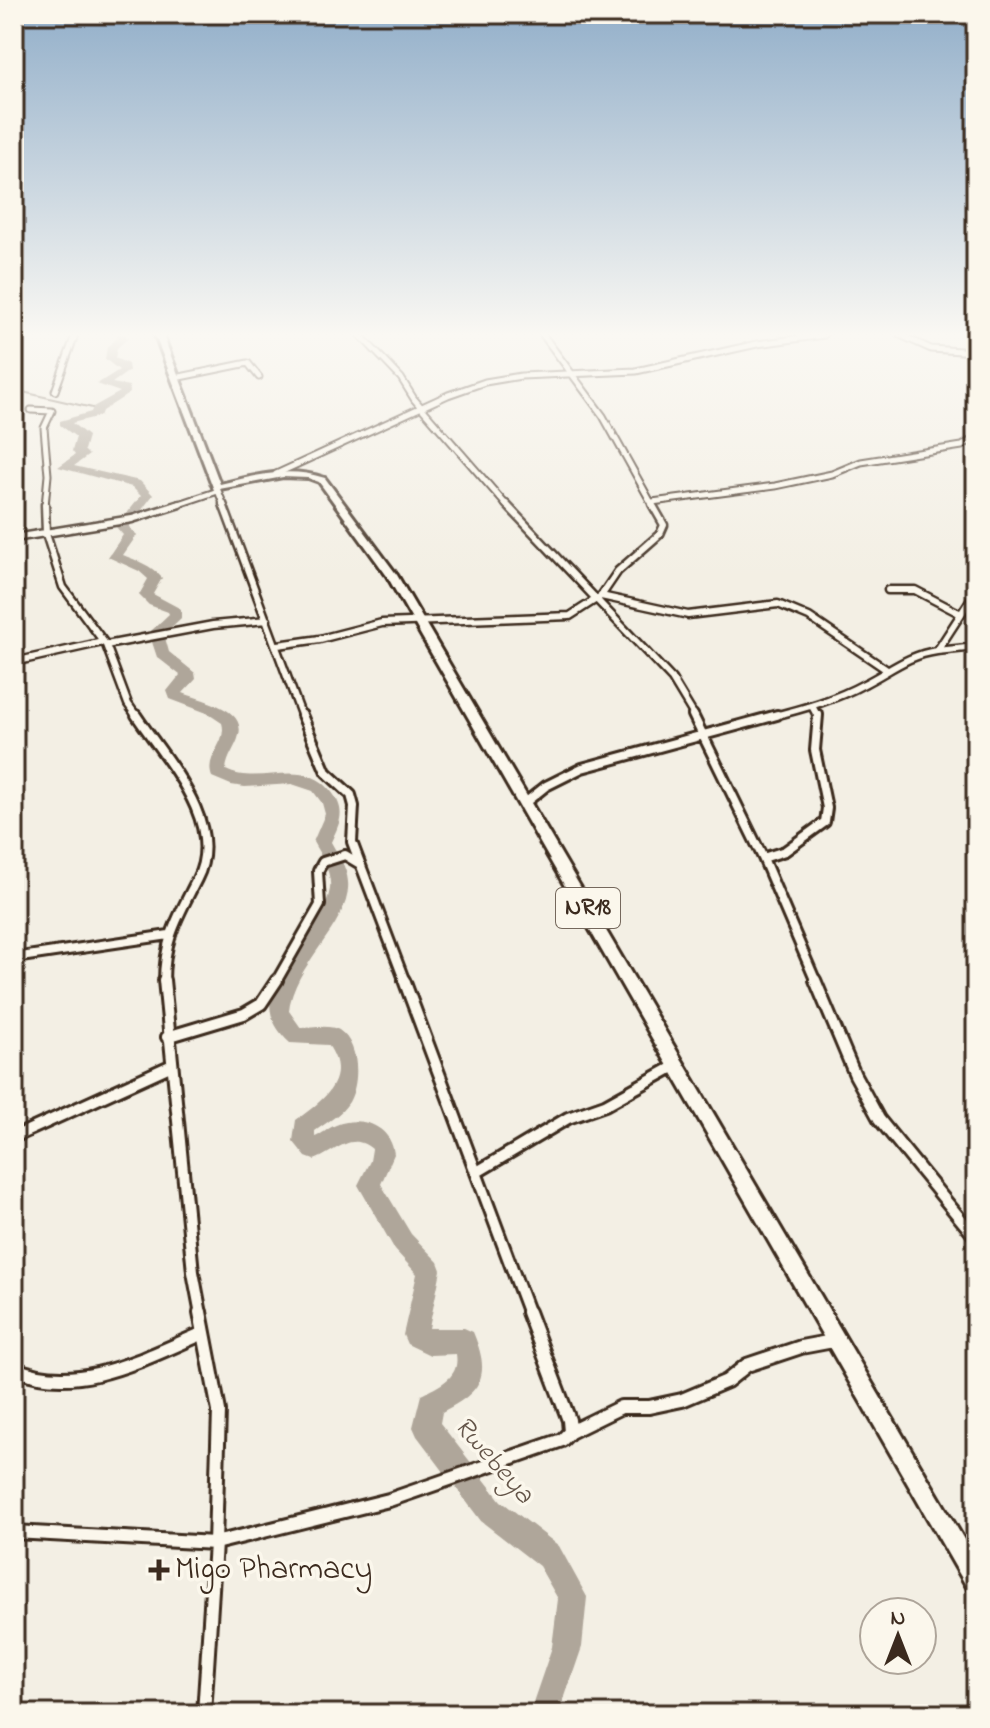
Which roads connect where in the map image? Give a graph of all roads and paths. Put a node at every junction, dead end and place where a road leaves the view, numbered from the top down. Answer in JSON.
{"nodes":[{"id":1,"x":50,"y":416,"type":"edge"},
{"id":2,"x":189,"y":416,"type":"edge"},
{"id":3,"x":406,"y":416,"type":"edge"},
{"id":4,"x":430,"y":416,"type":"edge"},
{"id":5,"x":603,"y":416,"type":"edge"},
{"id":6,"x":976,"y":437,"type":"edge"},
{"id":7,"x":276,"y":474,"type":"junction"},
{"id":8,"x":217,"y":489,"type":"junction"},
{"id":9,"x":652,"y":502,"type":"junction"},
{"id":10,"x":46,"y":534,"type":"junction"},
{"id":11,"x":14,"y":538,"type":"edge"},
{"id":12,"x":888,"y":590,"type":"dead end"},
{"id":13,"x":976,"y":591,"type":"edge"},
{"id":14,"x":599,"y":598,"type":"junction"},
{"id":15,"x":959,"y":613,"type":"junction"},
{"id":16,"x":267,"y":620,"type":"junction"},
{"id":17,"x":423,"y":622,"type":"junction"},
{"id":18,"x":104,"y":643,"type":"junction"},
{"id":19,"x":278,"y":645,"type":"junction"},
{"id":20,"x":976,"y":647,"type":"edge"},
{"id":21,"x":937,"y":651,"type":"junction"},
{"id":22,"x":14,"y":662,"type":"edge"},
{"id":23,"x":887,"y":670,"type":"junction"},
{"id":24,"x":812,"y":706,"type":"junction"},
{"id":25,"x":705,"y":735,"type":"junction"},
{"id":26,"x":526,"y":802,"type":"junction"},
{"id":27,"x":763,"y":858,"type":"junction"},
{"id":28,"x":360,"y":865,"type":"junction"},
{"id":29,"x":169,"y":935,"type":"junction"},
{"id":30,"x":14,"y":958,"type":"edge"},
{"id":31,"x":167,"y":1037,"type":"junction"},
{"id":32,"x":678,"y":1065,"type":"junction"},
{"id":33,"x":170,"y":1066,"type":"junction"},
{"id":34,"x":14,"y":1137,"type":"edge"},
{"id":35,"x":477,"y":1172,"type":"junction"},
{"id":36,"x":976,"y":1238,"type":"edge"},
{"id":37,"x":14,"y":1292,"type":"edge"},
{"id":38,"x":204,"y":1333,"type":"junction"},
{"id":39,"x":837,"y":1340,"type":"junction"},
{"id":40,"x":570,"y":1432,"type":"junction"},
{"id":41,"x":14,"y":1532,"type":"edge"},
{"id":42,"x":215,"y":1543,"type":"junction"},
{"id":43,"x":976,"y":1581,"type":"edge"},
{"id":44,"x":204,"y":1714,"type":"edge"}],
"edges":[{"from":1,"to":10,"type":"street"},
{"from":2,"to":8,"type":"main road"},
{"from":3,"to":7,"type":"street"},
{"from":4,"to":14,"type":"street"},
{"from":5,"to":9,"type":"street"},
{"from":6,"to":9,"type":"street"},
{"from":7,"to":8,"type":"main road","number":"NR18"},
{"from":7,"to":17,"type":"main road","number":"NR18"},
{"from":8,"to":10,"type":"street"},
{"from":8,"to":16,"type":"street"},
{"from":9,"to":14,"type":"street"},
{"from":10,"to":11,"type":"street"},
{"from":10,"to":18,"type":"street"},
{"from":12,"to":15,"type":"street"},
{"from":13,"to":15,"type":"street"},
{"from":14,"to":17,"type":"street"},
{"from":14,"to":23,"type":"street"},
{"from":14,"to":25,"type":"street"},
{"from":15,"to":21,"type":"street"},
{"from":16,"to":18,"type":"street"},
{"from":16,"to":19,"type":"street"},
{"from":17,"to":19,"type":"street"},
{"from":17,"to":26,"type":"main road","number":"NR18"},
{"from":18,"to":22,"type":"street"},
{"from":18,"to":29,"type":"street"},
{"from":19,"to":28,"type":"street"},
{"from":20,"to":21,"type":"street"},
{"from":21,"to":23,"type":"street"},
{"from":23,"to":24,"type":"street"},
{"from":24,"to":25,"type":"street"},
{"from":24,"to":27,"type":"street"},
{"from":25,"to":26,"type":"street"},
{"from":25,"to":27,"type":"street"},
{"from":26,"to":32,"type":"main road","number":"NR18"},
{"from":27,"to":36,"type":"street"},
{"from":28,"to":31,"type":"street"},
{"from":28,"to":35,"type":"street"},
{"from":29,"to":30,"type":"street"},
{"from":29,"to":31,"type":"street"},
{"from":31,"to":33,"type":"street"},
{"from":32,"to":35,"type":"street"},
{"from":32,"to":39,"type":"main road","number":"NR18"},
{"from":33,"to":34,"type":"street"},
{"from":33,"to":38,"type":"street"},
{"from":35,"to":40,"type":"street"},
{"from":37,"to":38,"type":"street"},
{"from":38,"to":42,"type":"street"},
{"from":39,"to":40,"type":"street"},
{"from":39,"to":43,"type":"main road","number":"NR18"},
{"from":40,"to":42,"type":"street"},
{"from":41,"to":42,"type":"street"},
{"from":42,"to":44,"type":"street"}]}
